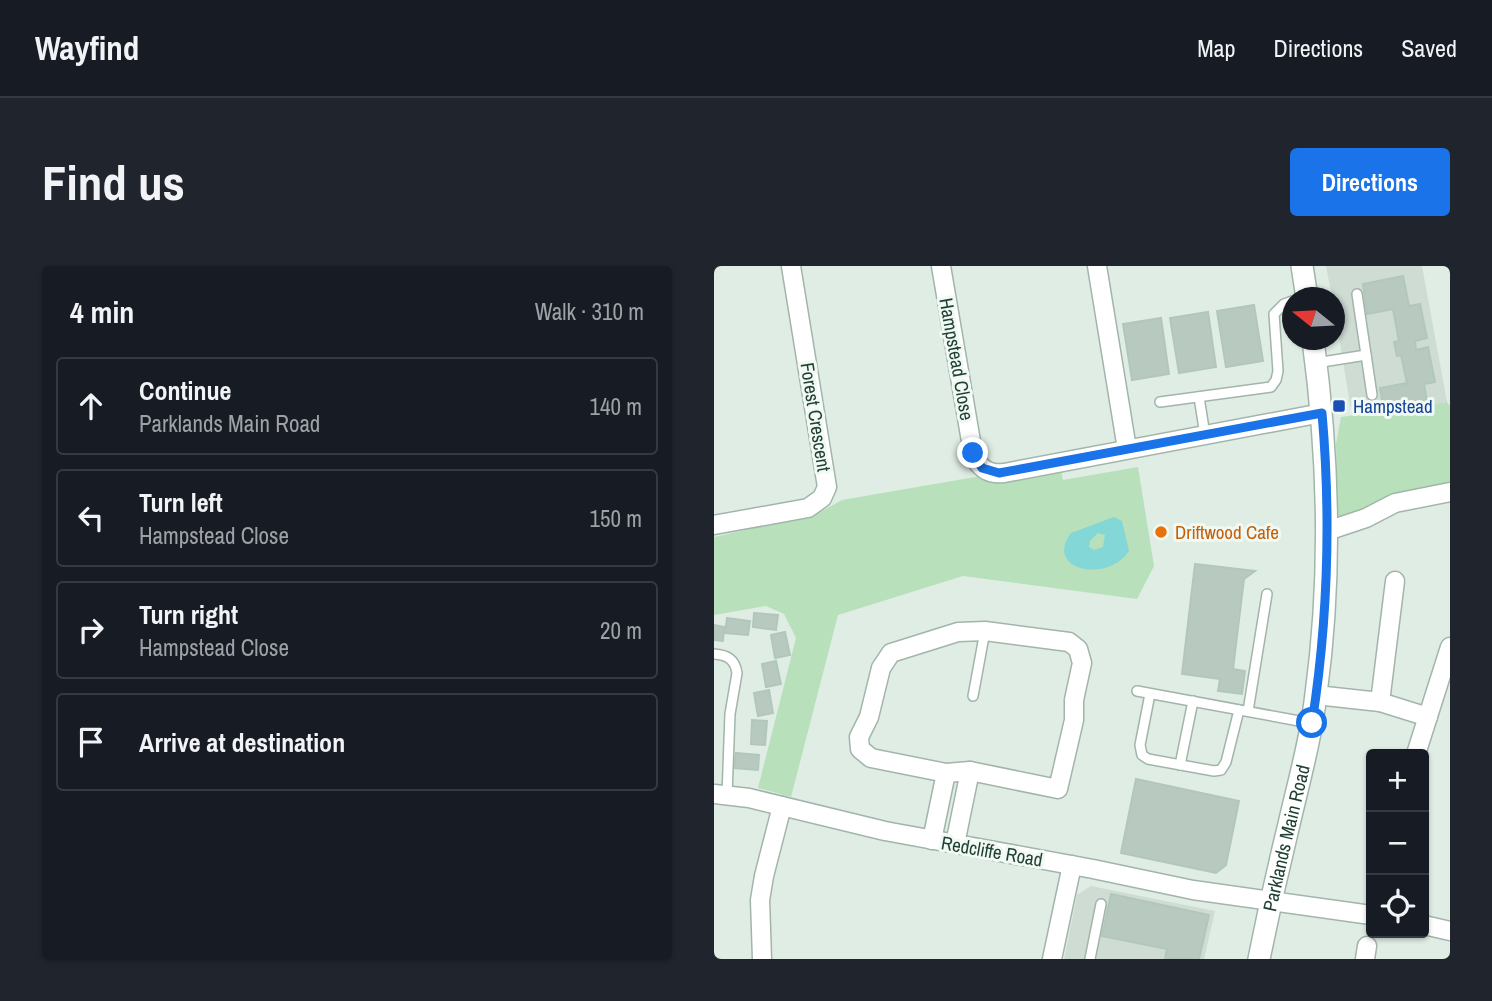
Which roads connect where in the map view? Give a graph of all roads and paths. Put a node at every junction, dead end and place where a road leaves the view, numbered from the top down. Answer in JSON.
{"nodes":[{"id":1,"x":791,"y":266,"type":"edge"},
{"id":2,"x":941,"y":266,"type":"edge"},
{"id":3,"x":1097,"y":266,"type":"edge"},
{"id":4,"x":1302,"y":266,"type":"edge"},
{"id":5,"x":1305,"y":287,"type":"edge"},
{"id":6,"x":1357,"y":293,"type":"dead end"},
{"id":7,"x":1282,"y":306,"type":"edge"},
{"id":8,"x":1314,"y":350,"type":"edge"},
{"id":9,"x":1366,"y":355,"type":"junction"},
{"id":10,"x":1316,"y":363,"type":"junction"},
{"id":11,"x":1372,"y":395,"type":"dead end"},
{"id":12,"x":1199,"y":397,"type":"junction"},
{"id":13,"x":1160,"y":402,"type":"dead end"},
{"id":14,"x":1322,"y":413,"type":"junction"},
{"id":15,"x":1205,"y":435,"type":"junction"},
{"id":16,"x":1127,"y":449,"type":"junction"},
{"id":17,"x":1450,"y":492,"type":"edge"},
{"id":18,"x":714,"y":525,"type":"edge"},
{"id":19,"x":1327,"y":531,"type":"junction"},
{"id":20,"x":1395,"y":580,"type":"dead end"},
{"id":21,"x":1267,"y":594,"type":"dead end"},
{"id":22,"x":985,"y":631,"type":"junction"},
{"id":23,"x":1450,"y":647,"type":"edge"},
{"id":24,"x":714,"y":654,"type":"edge"},
{"id":25,"x":1137,"y":691,"type":"dead end"},
{"id":26,"x":1150,"y":694,"type":"junction"},
{"id":27,"x":1316,"y":695,"type":"junction"},
{"id":28,"x":973,"y":696,"type":"dead end"},
{"id":29,"x":1193,"y":701,"type":"junction"},
{"id":30,"x":1380,"y":702,"type":"junction"},
{"id":31,"x":1243,"y":710,"type":"junction"},
{"id":32,"x":1428,"y":717,"type":"junction"},
{"id":33,"x":1312,"y":723,"type":"junction"},
{"id":34,"x":1418,"y":749,"type":"edge"},
{"id":35,"x":1180,"y":765,"type":"junction"},
{"id":36,"x":970,"y":771,"type":"junction"},
{"id":37,"x":946,"y":773,"type":"junction"},
{"id":38,"x":720,"y":794,"type":"edge"},
{"id":39,"x":782,"y":806,"type":"junction"},
{"id":40,"x":932,"y":840,"type":"junction"},
{"id":41,"x":955,"y":844,"type":"junction"},
{"id":42,"x":1072,"y":865,"type":"junction"},
{"id":43,"x":1271,"y":901,"type":"junction"},
{"id":44,"x":1101,"y":904,"type":"dead end"},
{"id":45,"x":1366,"y":914,"type":"edge"},
{"id":46,"x":1429,"y":926,"type":"edge"},
{"id":47,"x":1450,"y":930,"type":"edge"},
{"id":48,"x":762,"y":959,"type":"edge"},
{"id":49,"x":1052,"y":959,"type":"edge"},
{"id":50,"x":1090,"y":959,"type":"edge"},
{"id":51,"x":1259,"y":959,"type":"edge"}],
"edges":[{"from":1,"to":18,"type":"street","name":"Forest Crescent"},
{"from":2,"to":16,"type":"street","name":"Hampstead Close"},
{"from":3,"to":16,"type":"street"},
{"from":4,"to":5,"type":"street"},
{"from":6,"to":9,"type":"lane"},
{"from":7,"to":12,"type":"lane"},
{"from":8,"to":10,"type":"street","name":"Parklands Main Road"},
{"from":9,"to":10,"type":"lane"},
{"from":9,"to":11,"type":"lane"},
{"from":10,"to":14,"type":"street","name":"Parklands Main Road"},
{"from":12,"to":13,"type":"lane"},
{"from":12,"to":15,"type":"lane"},
{"from":14,"to":15,"type":"street","name":"Hampstead Close"},
{"from":14,"to":19,"type":"street","name":"Parklands Main Road"},
{"from":15,"to":16,"type":"street","name":"Hampstead Close"},
{"from":17,"to":19,"type":"street"},
{"from":19,"to":27,"type":"street","name":"Parklands Main Road"},
{"from":20,"to":30,"type":"street"},
{"from":21,"to":31,"type":"lane"},
{"from":22,"to":28,"type":"lane"},
{"from":22,"to":36,"type":"street"},
{"from":22,"to":37,"type":"street"},
{"from":23,"to":32,"type":"street"},
{"from":24,"to":38,"type":"lane"},
{"from":25,"to":26,"type":"lane"},
{"from":26,"to":29,"type":"lane"},
{"from":26,"to":35,"type":"lane"},
{"from":27,"to":30,"type":"street"},
{"from":27,"to":33,"type":"street","name":"Parklands Main Road"},
{"from":29,"to":31,"type":"lane"},
{"from":29,"to":35,"type":"lane"},
{"from":30,"to":32,"type":"street"},
{"from":31,"to":33,"type":"lane"},
{"from":31,"to":35,"type":"lane"},
{"from":32,"to":34,"type":"street"},
{"from":33,"to":43,"type":"street","name":"Parklands Main Road"},
{"from":36,"to":37,"type":"street"},
{"from":36,"to":41,"type":"street"},
{"from":37,"to":40,"type":"street"},
{"from":38,"to":39,"type":"street","name":"Redcliffe Road"},
{"from":39,"to":40,"type":"street","name":"Redcliffe Road"},
{"from":39,"to":48,"type":"street"},
{"from":40,"to":41,"type":"street","name":"Redcliffe Road"},
{"from":41,"to":42,"type":"street","name":"Redcliffe Road"},
{"from":42,"to":43,"type":"street","name":"Redcliffe Road"},
{"from":42,"to":49,"type":"street"},
{"from":43,"to":45,"type":"street","name":"Redcliffe Road"},
{"from":43,"to":51,"type":"street","name":"Parklands Main Road"},
{"from":44,"to":50,"type":"lane"},
{"from":46,"to":47,"type":"street"}]}
